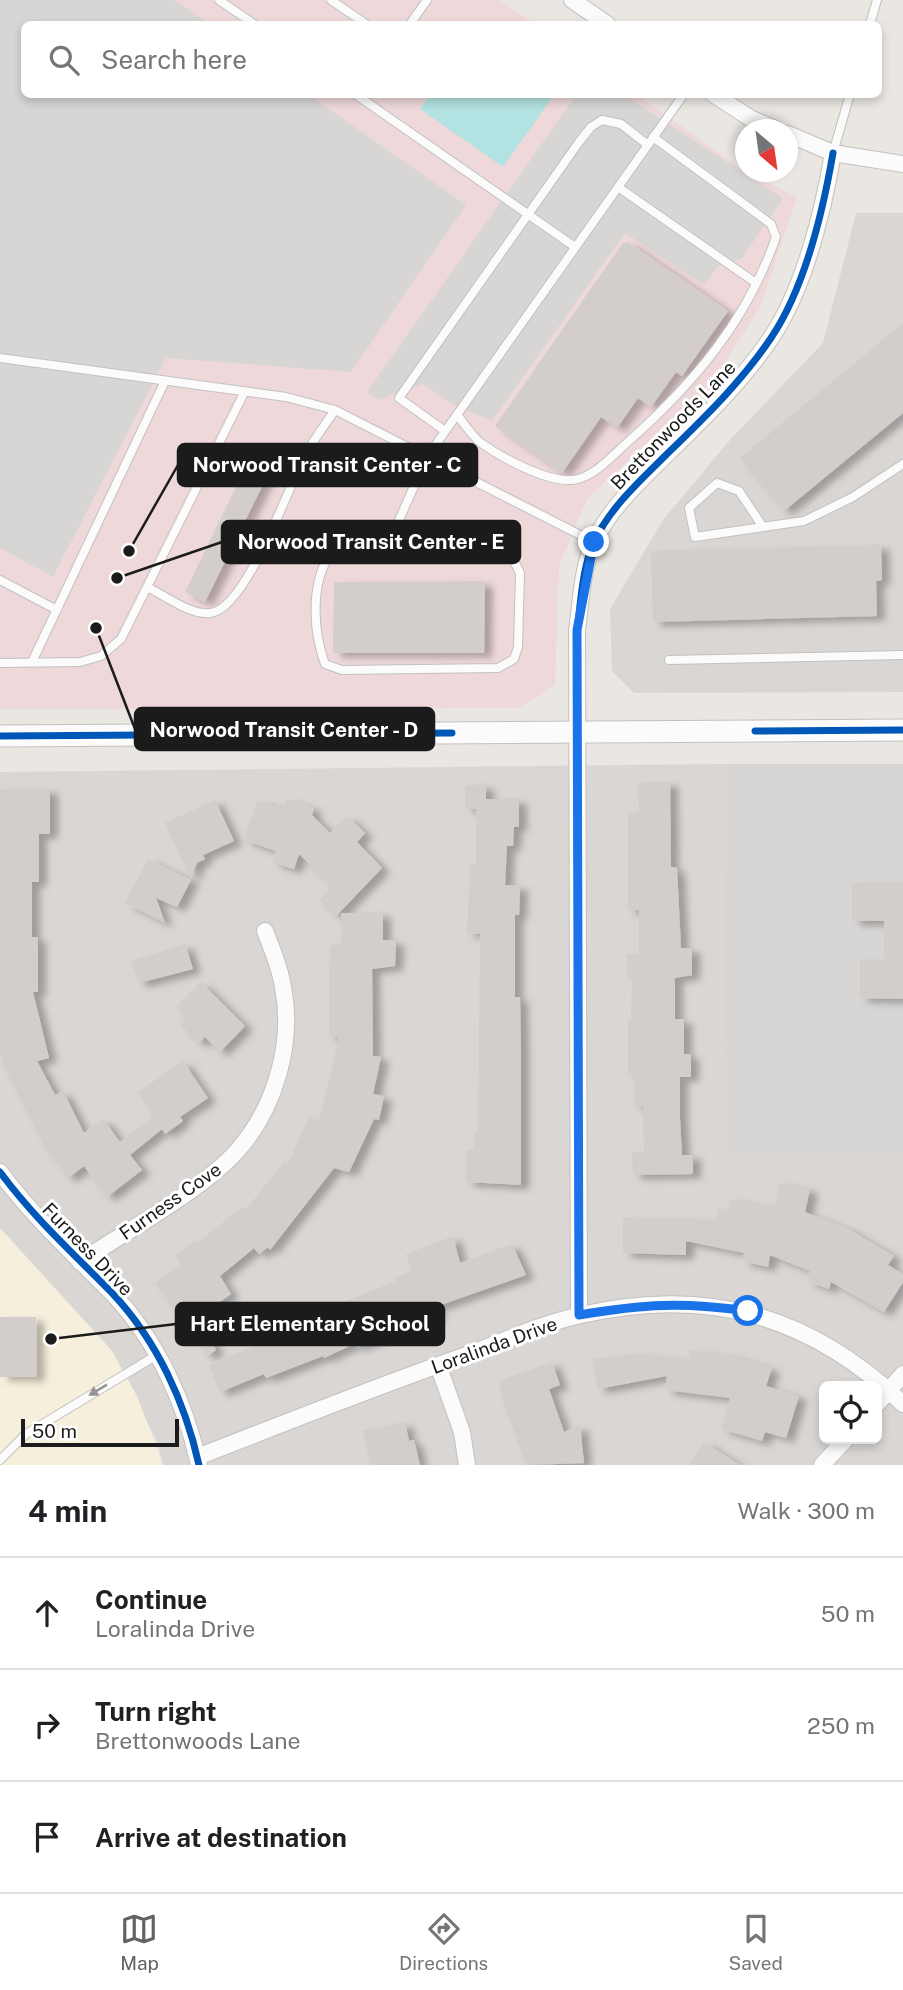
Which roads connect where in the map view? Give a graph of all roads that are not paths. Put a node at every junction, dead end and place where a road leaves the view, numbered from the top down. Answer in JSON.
{"nodes":[{"id":1,"x":219,"y":0,"type":"edge"},
{"id":2,"x":331,"y":0,"type":"edge"},
{"id":3,"x":427,"y":0,"type":"edge"},
{"id":4,"x":572,"y":0,"type":"edge"},
{"id":5,"x":877,"y":0,"type":"edge"},
{"id":6,"x":250,"y":21,"type":"edge"},
{"id":7,"x":362,"y":21,"type":"edge"},
{"id":8,"x":412,"y":21,"type":"edge"},
{"id":9,"x":603,"y":21,"type":"edge"},
{"id":10,"x":871,"y":21,"type":"edge"},
{"id":11,"x":361,"y":98,"type":"edge"},
{"id":12,"x":681,"y":98,"type":"edge"},
{"id":13,"x":719,"y":98,"type":"edge"},
{"id":14,"x":849,"y":98,"type":"edge"},
{"id":15,"x":752,"y":119,"type":"edge"},
{"id":16,"x":798,"y":138,"type":"edge"},
{"id":17,"x":651,"y":141,"type":"junction"},
{"id":18,"x":833,"y":153,"type":"junction"},
{"id":19,"x":903,"y":164,"type":"edge"},
{"id":20,"x":618,"y":187,"type":"junction"},
{"id":21,"x":528,"y":215,"type":"junction"},
{"id":22,"x":575,"y":247,"type":"junction"},
{"id":23,"x":756,"y":283,"type":"junction"},
{"id":24,"x":0,"y":359,"type":"edge"},
{"id":25,"x":165,"y":381,"type":"junction"},
{"id":26,"x":245,"y":391,"type":"junction"},
{"id":27,"x":335,"y":410,"type":"junction"},
{"id":28,"x":457,"y":415,"type":"junction"},
{"id":29,"x":445,"y":430,"type":"junction"},
{"id":30,"x":427,"y":457,"type":"junction"},
{"id":31,"x":903,"y":464,"type":"edge"},
{"id":32,"x":763,"y":527,"type":"junction"},
{"id":33,"x":594,"y":542,"type":"junction"},
{"id":34,"x":387,"y":545,"type":"junction"},
{"id":35,"x":0,"y":580,"type":"edge"},
{"id":36,"x":147,"y":587,"type":"junction"},
{"id":37,"x":57,"y":610,"type":"junction"},
{"id":38,"x":903,"y":655,"type":"edge"},
{"id":39,"x":669,"y":660,"type":"dead end"},
{"id":40,"x":32,"y":662,"type":"junction"},
{"id":41,"x":0,"y":663,"type":"edge"},
{"id":42,"x":903,"y":730,"type":"edge"},
{"id":43,"x":577,"y":733,"type":"junction"},
{"id":44,"x":0,"y":736,"type":"edge"},
{"id":45,"x":265,"y":931,"type":"dead end"},
{"id":46,"x":0,"y":1172,"type":"edge"},
{"id":47,"x":80,"y":1262,"type":"junction"},
{"id":48,"x":579,"y":1315,"type":"junction"},
{"id":49,"x":157,"y":1355,"type":"junction"},
{"id":50,"x":438,"y":1365,"type":"junction"},
{"id":51,"x":903,"y":1374,"type":"edge"},
{"id":52,"x":888,"y":1390,"type":"junction"},
{"id":53,"x":882,"y":1398,"type":"edge"},
{"id":54,"x":903,"y":1404,"type":"edge"},
{"id":55,"x":841,"y":1444,"type":"edge"},
{"id":56,"x":0,"y":1460,"type":"edge"},
{"id":57,"x":198,"y":1461,"type":"edge"},
{"id":58,"x":467,"y":1465,"type":"edge"},
{"id":59,"x":822,"y":1465,"type":"edge"}],
"edges":[{"from":1,"to":6,"type":"lane"},
{"from":2,"to":7,"type":"lane"},
{"from":3,"to":8,"type":"lane"},
{"from":4,"to":9,"type":"street"},
{"from":5,"to":10,"type":"lane"},
{"from":11,"to":21,"type":"lane"},
{"from":12,"to":17,"type":"lane"},
{"from":13,"to":15,"type":"street"},
{"from":14,"to":18,"type":"lane"},
{"from":16,"to":18,"type":"street"},
{"from":17,"to":20,"type":"lane"},
{"from":17,"to":21,"type":"lane"},
{"from":17,"to":23,"type":"lane"},
{"from":18,"to":19,"type":"street"},
{"from":18,"to":33,"type":"street","name":"Brettonwoods Lane"},
{"from":20,"to":22,"type":"lane"},
{"from":20,"to":23,"type":"lane"},
{"from":21,"to":22,"type":"lane"},
{"from":21,"to":29,"type":"lane"},
{"from":22,"to":28,"type":"lane"},
{"from":23,"to":28,"type":"lane"},
{"from":24,"to":25,"type":"lane"},
{"from":25,"to":26,"type":"lane"},
{"from":25,"to":37,"type":"lane"},
{"from":26,"to":27,"type":"lane"},
{"from":26,"to":36,"type":"lane"},
{"from":27,"to":30,"type":"lane"},
{"from":27,"to":36,"type":"lane"},
{"from":28,"to":29,"type":"lane"},
{"from":29,"to":30,"type":"lane"},
{"from":30,"to":33,"type":"lane"},
{"from":30,"to":34,"type":"lane"},
{"from":31,"to":32,"type":"lane"},
{"from":32,"to":32,"type":"lane"},
{"from":33,"to":43,"type":"street","name":"Brettonwoods Lane"},
{"from":34,"to":34,"type":"lane"},
{"from":35,"to":37,"type":"lane"},
{"from":36,"to":40,"type":"lane"},
{"from":37,"to":40,"type":"lane"},
{"from":38,"to":39,"type":"lane"},
{"from":40,"to":41,"type":"lane"},
{"from":42,"to":43,"type":"street"},
{"from":43,"to":44,"type":"street"},
{"from":43,"to":48,"type":"street","name":"Brettonwoods Lane"},
{"from":45,"to":47,"type":"street","name":"Furness Cove"},
{"from":46,"to":47,"type":"street","name":"Furness Drive"},
{"from":47,"to":49,"type":"street","name":"Furness Drive"},
{"from":48,"to":50,"type":"street","name":"Loralinda Drive"},
{"from":48,"to":52,"type":"street","name":"Loralinda Drive"},
{"from":49,"to":56,"type":"lane","one_way":true},
{"from":49,"to":57,"type":"street","name":"Furness Drive"},
{"from":50,"to":57,"type":"street","name":"Loralinda Drive"},
{"from":50,"to":58,"type":"street"},
{"from":51,"to":52,"type":"street"},
{"from":52,"to":53,"type":"street"},
{"from":52,"to":54,"type":"street","name":"Loralinda Drive"},
{"from":55,"to":59,"type":"street"}]}
